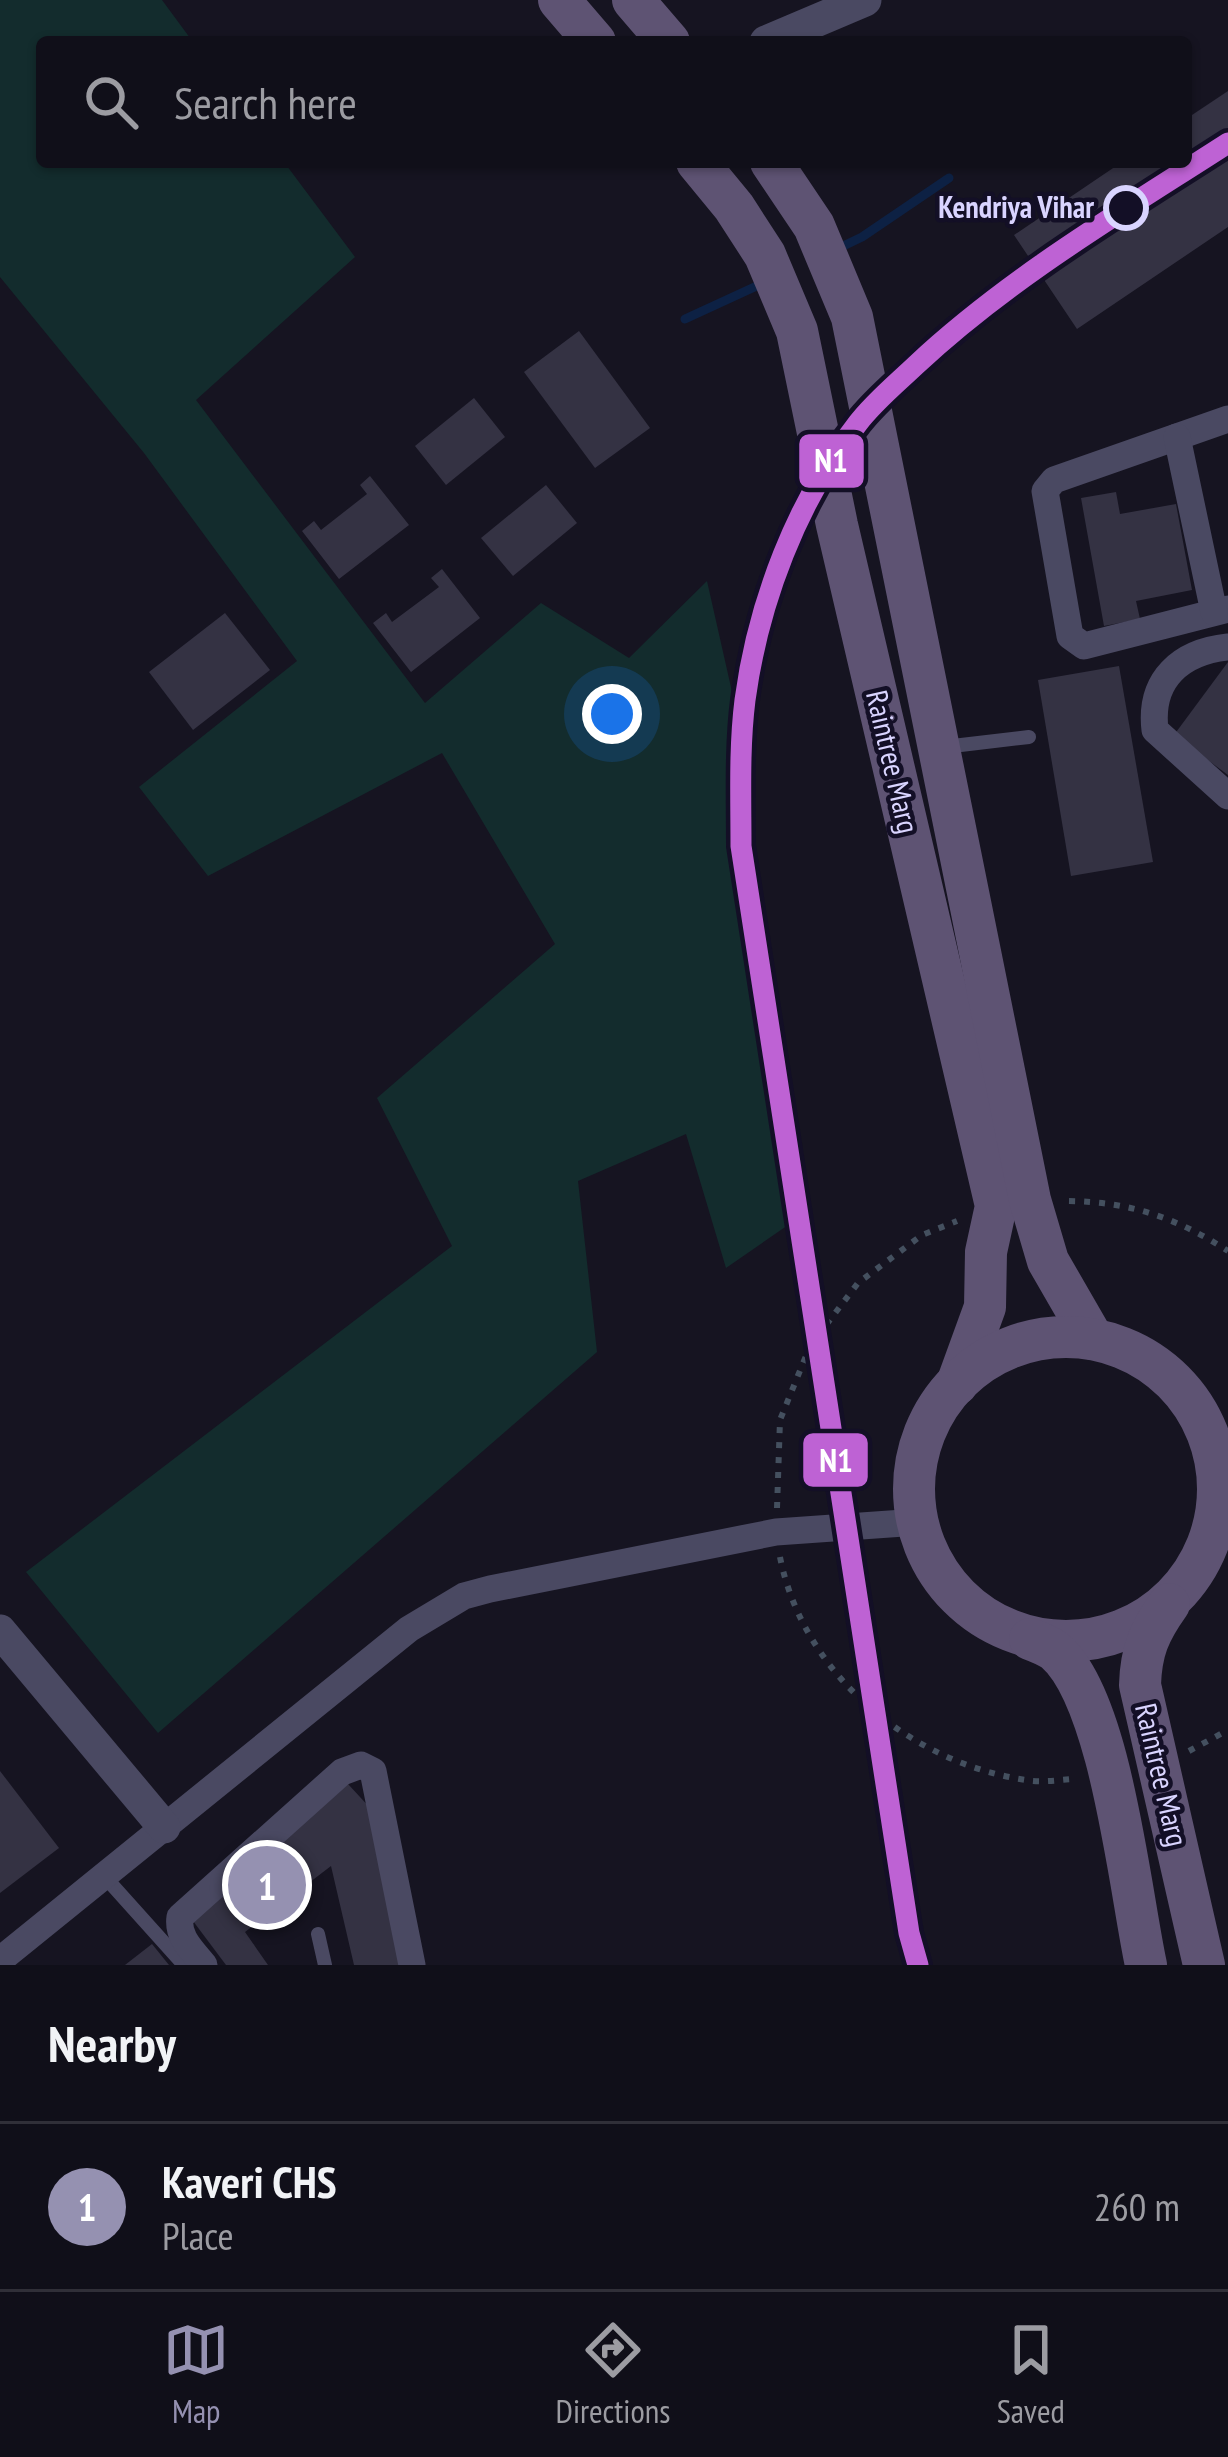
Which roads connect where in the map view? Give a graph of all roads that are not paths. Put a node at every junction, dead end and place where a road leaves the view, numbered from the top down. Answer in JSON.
{"nodes":[{"id":1,"x":559,"y":0,"type":"edge"},
{"id":2,"x":633,"y":0,"type":"edge"},
{"id":3,"x":865,"y":0,"type":"edge"},
{"id":4,"x":590,"y":36,"type":"edge"},
{"id":5,"x":664,"y":36,"type":"edge"},
{"id":6,"x":780,"y":36,"type":"edge"},
{"id":7,"x":702,"y":168,"type":"edge"},
{"id":8,"x":776,"y":168,"type":"edge"},
{"id":9,"x":1228,"y":419,"type":"edge"},
{"id":10,"x":1177,"y":437,"type":"junction"},
{"id":11,"x":1221,"y":610,"type":"edge"},
{"id":12,"x":1228,"y":646,"type":"edge"},
{"id":13,"x":1029,"y":736,"type":"dead end"},
{"id":14,"x":939,"y":748,"type":"junction"},
{"id":15,"x":1228,"y":796,"type":"edge"},
{"id":16,"x":1013,"y":1203,"type":"junction"},
{"id":17,"x":1093,"y":1339,"type":"junction"},
{"id":18,"x":957,"y":1384,"type":"junction"},
{"id":19,"x":1209,"y":1401,"type":"edge"},
{"id":20,"x":918,"y":1522,"type":"junction"},
{"id":21,"x":1218,"y":1535,"type":"edge"},
{"id":22,"x":1176,"y":1593,"type":"junction"},
{"id":23,"x":0,"y":1631,"type":"edge"},
{"id":24,"x":1011,"y":1631,"type":"junction"},
{"id":25,"x":164,"y":1827,"type":"junction"},
{"id":26,"x":105,"y":1877,"type":"junction"},
{"id":27,"x":318,"y":1934,"type":"dead end"},
{"id":28,"x":0,"y":1960,"type":"edge"},
{"id":29,"x":184,"y":1965,"type":"edge"},
{"id":30,"x":204,"y":1965,"type":"edge"},
{"id":31,"x":325,"y":1965,"type":"edge"},
{"id":32,"x":412,"y":1965,"type":"edge"},
{"id":33,"x":1146,"y":1965,"type":"edge"},
{"id":34,"x":1204,"y":1965,"type":"edge"}],
"edges":[{"from":1,"to":4,"type":"main road"},
{"from":2,"to":5,"type":"main road"},
{"from":3,"to":6,"type":"street"},
{"from":7,"to":16,"type":"main road","name":"Raintree Marg"},
{"from":8,"to":14,"type":"main road","name":"Raintree Marg"},
{"from":9,"to":10,"type":"street"},
{"from":10,"to":11,"type":"street"},
{"from":10,"to":11,"type":"street"},
{"from":12,"to":15,"type":"street"},
{"from":13,"to":14,"type":"lane"},
{"from":14,"to":16,"type":"main road","name":"Raintree Marg"},
{"from":16,"to":17,"type":"main road","name":"Raintree Marg"},
{"from":16,"to":18,"type":"main road","name":"Raintree Marg"},
{"from":17,"to":18,"type":"main road"},
{"from":17,"to":19,"type":"main road"},
{"from":18,"to":20,"type":"main road"},
{"from":19,"to":21,"type":"main road"},
{"from":20,"to":24,"type":"main road"},
{"from":20,"to":25,"type":"street"},
{"from":21,"to":22,"type":"main road"},
{"from":22,"to":24,"type":"main road"},
{"from":22,"to":34,"type":"main road","name":"Raintree Marg"},
{"from":23,"to":25,"type":"street"},
{"from":24,"to":33,"type":"main road","name":"Raintree Marg"},
{"from":25,"to":26,"type":"street"},
{"from":26,"to":28,"type":"street"},
{"from":26,"to":29,"type":"lane"},
{"from":27,"to":31,"type":"lane"},
{"from":30,"to":32,"type":"street"}]}
